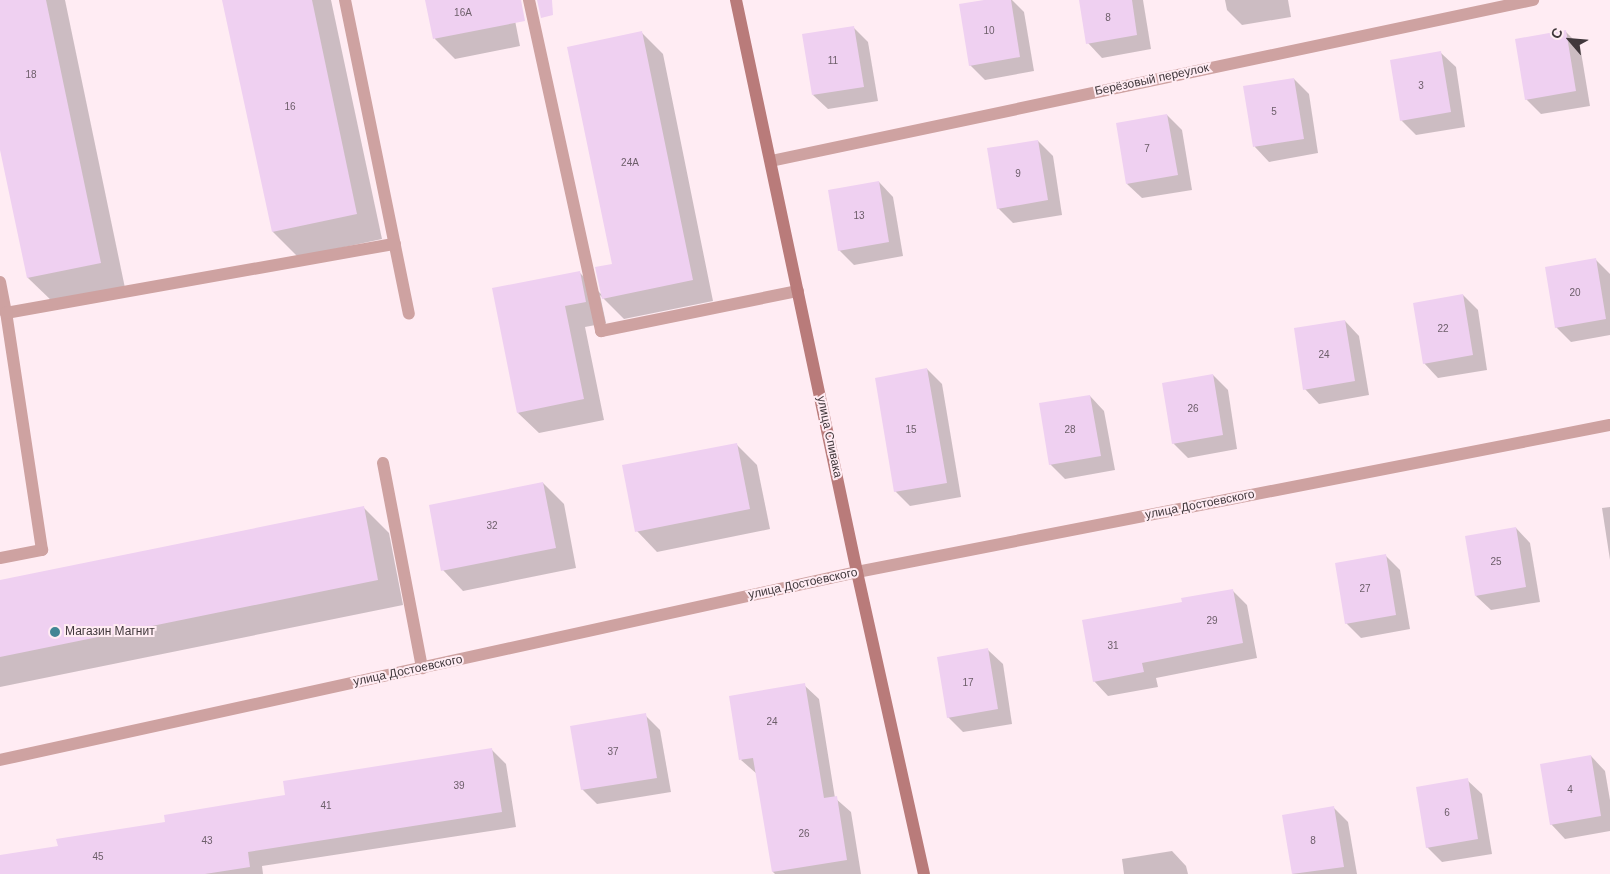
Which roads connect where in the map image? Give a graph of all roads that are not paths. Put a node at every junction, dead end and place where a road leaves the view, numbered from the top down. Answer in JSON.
{"nodes":[{"id":1,"x":345,"y":0,"type":"edge"},
{"id":2,"x":529,"y":0,"type":"edge"},
{"id":3,"x":736,"y":0,"type":"edge"},
{"id":4,"x":1533,"y":0,"type":"edge"},
{"id":5,"x":771,"y":160,"type":"junction"},
{"id":6,"x":395,"y":244,"type":"junction"},
{"id":7,"x":0,"y":282,"type":"edge"},
{"id":8,"x":798,"y":291,"type":"junction"},
{"id":9,"x":6,"y":313,"type":"junction"},
{"id":10,"x":409,"y":314,"type":"dead end"},
{"id":11,"x":1610,"y":425,"type":"edge"},
{"id":12,"x":383,"y":463,"type":"dead end"},
{"id":13,"x":0,"y":558,"type":"edge"},
{"id":14,"x":857,"y":572,"type":"junction"},
{"id":15,"x":422,"y":668,"type":"junction"},
{"id":16,"x":0,"y":760,"type":"edge"},
{"id":17,"x":924,"y":874,"type":"edge"}],
"edges":[{"from":1,"to":6,"type":"street"},
{"from":2,"to":8,"type":"street"},
{"from":3,"to":5,"type":"street","name":"улица Спивака"},
{"from":4,"to":5,"type":"street","name":"Берёзовый переулок"},
{"from":5,"to":8,"type":"street","name":"улица Спивака"},
{"from":6,"to":9,"type":"street"},
{"from":6,"to":10,"type":"street"},
{"from":7,"to":9,"type":"street"},
{"from":8,"to":14,"type":"street","name":"улица Спивака"},
{"from":9,"to":13,"type":"street"},
{"from":11,"to":14,"type":"street","name":"улица Достоевского"},
{"from":12,"to":15,"type":"street"},
{"from":14,"to":15,"type":"street","name":"улица Достоевского"},
{"from":14,"to":17,"type":"street","name":"улица Спивака"},
{"from":15,"to":16,"type":"street","name":"улица Достоевского"}]}
